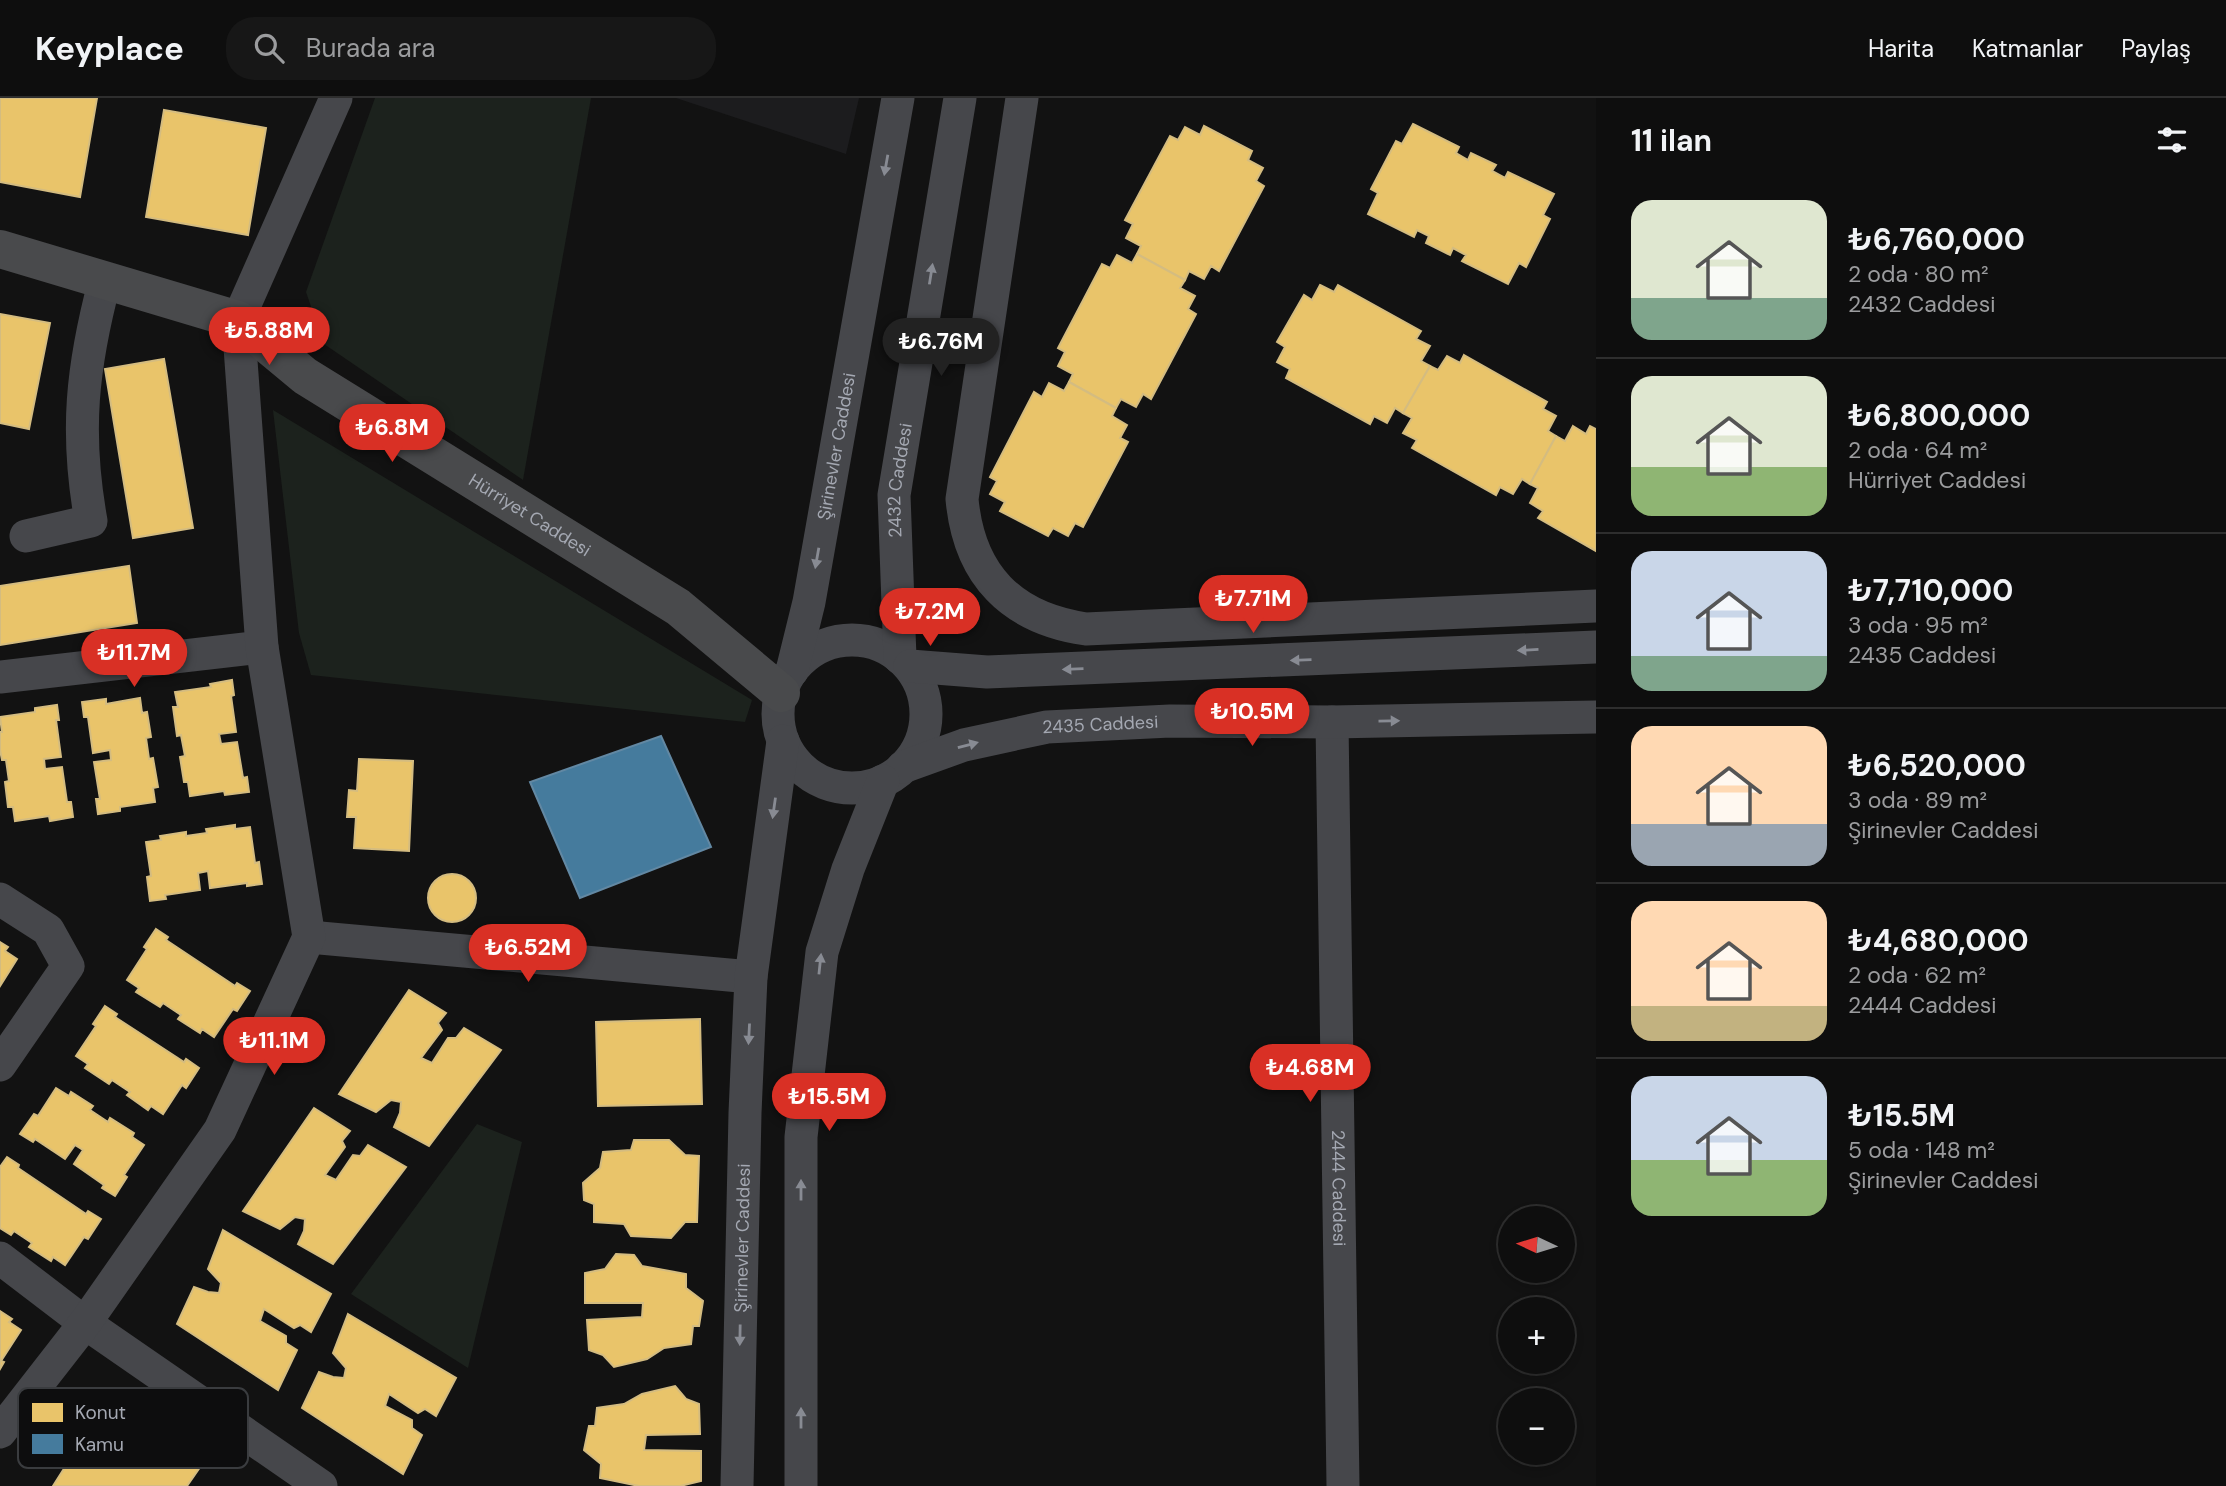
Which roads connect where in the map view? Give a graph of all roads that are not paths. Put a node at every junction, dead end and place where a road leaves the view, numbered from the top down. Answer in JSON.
{"nodes":[{"id":1,"x":336,"y":98,"type":"edge"},
{"id":2,"x":898,"y":98,"type":"edge"},
{"id":3,"x":960,"y":98,"type":"edge"},
{"id":4,"x":1022,"y":98,"type":"edge"},
{"id":5,"x":0,"y":249,"type":"edge"},
{"id":6,"x":106,"y":281,"type":"junction"},
{"id":7,"x":238,"y":320,"type":"junction"},
{"id":8,"x":26,"y":536,"type":"dead end"},
{"id":9,"x":1596,"y":606,"type":"edge"},
{"id":10,"x":262,"y":647,"type":"junction"},
{"id":11,"x":1596,"y":647,"type":"edge"},
{"id":12,"x":905,"y":662,"type":"junction"},
{"id":13,"x":0,"y":677,"type":"edge"},
{"id":14,"x":786,"y":682,"type":"junction"},
{"id":15,"x":1596,"y":717,"type":"edge"},
{"id":16,"x":1332,"y":722,"type":"junction"},
{"id":17,"x":783,"y":741,"type":"junction"},
{"id":18,"x":893,"y":774,"type":"junction"},
{"id":19,"x":0,"y":899,"type":"edge"},
{"id":20,"x":309,"y":937,"type":"junction"},
{"id":21,"x":751,"y":977,"type":"junction"},
{"id":22,"x":0,"y":1065,"type":"edge"},
{"id":23,"x":0,"y":1258,"type":"edge"},
{"id":24,"x":85,"y":1322,"type":"junction"},
{"id":25,"x":34,"y":1388,"type":"edge"},
{"id":26,"x":180,"y":1388,"type":"edge"},
{"id":27,"x":18,"y":1409,"type":"edge"},
{"id":28,"x":0,"y":1433,"type":"edge"},
{"id":29,"x":248,"y":1435,"type":"edge"},
{"id":30,"x":321,"y":1486,"type":"edge"},
{"id":31,"x":737,"y":1486,"type":"edge"},
{"id":32,"x":801,"y":1486,"type":"edge"},
{"id":33,"x":1342,"y":1486,"type":"edge"}],
"edges":[{"from":1,"to":7,"type":"street"},
{"from":2,"to":14,"type":"street","name":"Şirinevler Caddesi","one_way":true},
{"from":12,"to":3,"type":"street","name":"2432 Caddesi","one_way":true},
{"from":4,"to":9,"type":"street"},
{"from":5,"to":6,"type":"main road","name":"Hürriyet Caddesi"},
{"from":6,"to":7,"type":"main road","name":"Hürriyet Caddesi"},
{"from":6,"to":8,"type":"street"},
{"from":7,"to":10,"type":"street"},
{"from":7,"to":14,"type":"main road","name":"Hürriyet Caddesi"},
{"from":10,"to":13,"type":"street"},
{"from":10,"to":20,"type":"street"},
{"from":11,"to":12,"type":"street","one_way":true},
{"from":12,"to":14,"type":"street"},
{"from":12,"to":18,"type":"street"},
{"from":14,"to":17,"type":"street","name":"Şirinevler Caddesi"},
{"from":16,"to":15,"type":"street","name":"2435 Caddesi","one_way":true},
{"from":18,"to":16,"type":"street","name":"2435 Caddesi","one_way":true},
{"from":16,"to":33,"type":"street","name":"2444 Caddesi"},
{"from":17,"to":18,"type":"street","name":"Şirinevler Caddesi"},
{"from":17,"to":21,"type":"street","name":"Şirinevler Caddesi","one_way":true},
{"from":32,"to":18,"type":"street","one_way":true},
{"from":19,"to":22,"type":"street"},
{"from":20,"to":21,"type":"street"},
{"from":20,"to":24,"type":"street"},
{"from":21,"to":31,"type":"street","name":"Şirinevler Caddesi","one_way":true},
{"from":23,"to":24,"type":"street"},
{"from":24,"to":25,"type":"street"},
{"from":24,"to":26,"type":"street"},
{"from":27,"to":28,"type":"street"},
{"from":29,"to":30,"type":"street"}]}
